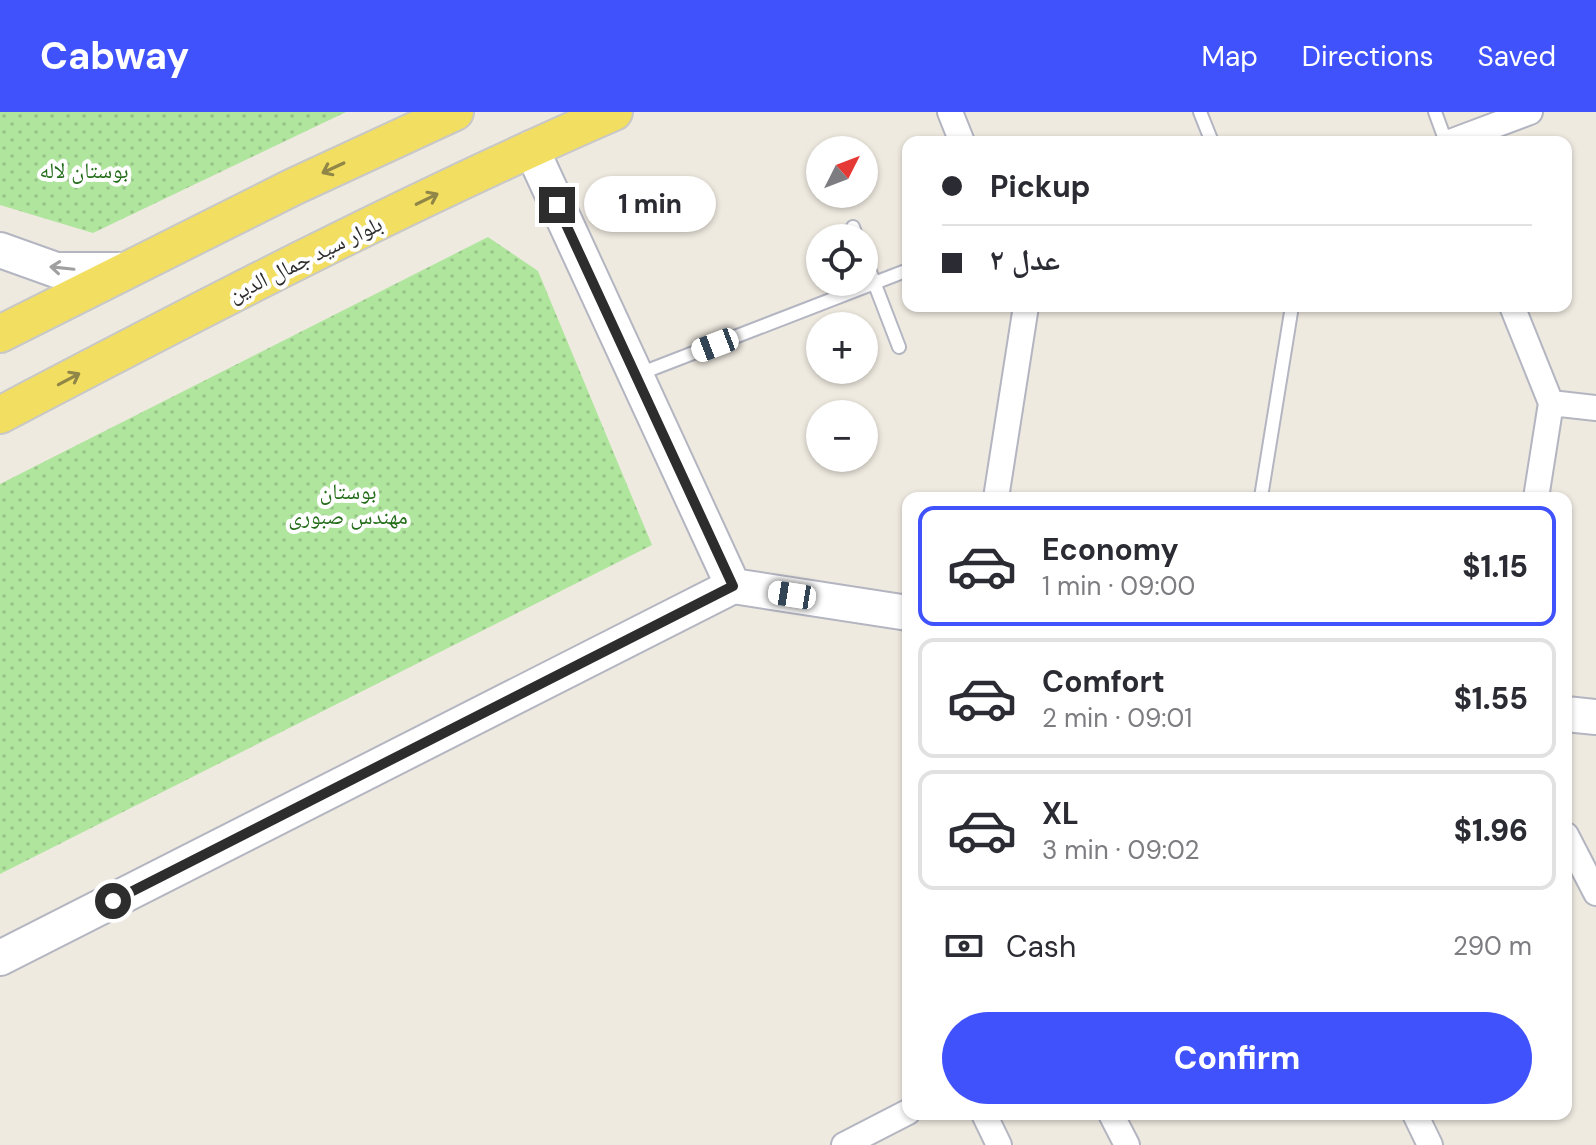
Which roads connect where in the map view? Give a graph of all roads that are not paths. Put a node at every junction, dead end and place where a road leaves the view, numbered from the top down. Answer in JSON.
{"nodes":[{"id":1,"x":455,"y":112,"type":"edge"},
{"id":2,"x":614,"y":112,"type":"edge"},
{"id":3,"x":950,"y":112,"type":"edge"},
{"id":4,"x":1200,"y":112,"type":"edge"},
{"id":5,"x":1435,"y":112,"type":"edge"},
{"id":6,"x":1530,"y":112,"type":"edge"},
{"id":7,"x":960,"y":136,"type":"edge"},
{"id":8,"x":1210,"y":136,"type":"edge"},
{"id":9,"x":1445,"y":136,"type":"edge"},
{"id":10,"x":1464,"y":136,"type":"edge"},
{"id":11,"x":531,"y":148,"type":"junction"},
{"id":12,"x":0,"y":250,"type":"edge"},
{"id":13,"x":126,"y":270,"type":"junction"},
{"id":14,"x":902,"y":272,"type":"edge"},
{"id":15,"x":878,"y":282,"type":"edge"},
{"id":16,"x":878,"y":291,"type":"edge"},
{"id":17,"x":841,"y":296,"type":"edge"},
{"id":18,"x":1025,"y":312,"type":"edge"},
{"id":19,"x":1291,"y":312,"type":"edge"},
{"id":20,"x":1514,"y":312,"type":"edge"},
{"id":21,"x":0,"y":334,"type":"edge"},
{"id":22,"x":899,"y":347,"type":"dead end"},
{"id":23,"x":636,"y":375,"type":"junction"},
{"id":24,"x":1551,"y":403,"type":"junction"},
{"id":25,"x":1596,"y":408,"type":"edge"},
{"id":26,"x":0,"y":415,"type":"edge"},
{"id":27,"x":997,"y":492,"type":"edge"},
{"id":28,"x":1262,"y":492,"type":"edge"},
{"id":29,"x":1537,"y":492,"type":"edge"},
{"id":30,"x":733,"y":586,"type":"junction"},
{"id":31,"x":902,"y":612,"type":"edge"},
{"id":32,"x":1572,"y":847,"type":"edge"},
{"id":33,"x":1596,"y":893,"type":"edge"},
{"id":34,"x":0,"y":958,"type":"edge"},
{"id":35,"x":902,"y":1115,"type":"edge"},
{"id":36,"x":987,"y":1120,"type":"edge"},
{"id":37,"x":1114,"y":1120,"type":"edge"},
{"id":38,"x":1418,"y":1120,"type":"edge"},
{"id":39,"x":844,"y":1145,"type":"edge"},
{"id":40,"x":999,"y":1145,"type":"edge"},
{"id":41,"x":1127,"y":1145,"type":"edge"},
{"id":42,"x":1430,"y":1145,"type":"edge"}],
"edges":[{"from":1,"to":13,"type":"main road","one_way":true},
{"from":2,"to":11,"type":"main road","name":"بلوار سید جمال الدین"},
{"from":3,"to":7,"type":"street"},
{"from":4,"to":8,"type":"lane"},
{"from":5,"to":9,"type":"lane"},
{"from":6,"to":10,"type":"street"},
{"from":11,"to":23,"type":"street"},
{"from":26,"to":11,"type":"main road","name":"بلوار سید جمال الدین","one_way":true},
{"from":13,"to":12,"type":"street","one_way":true},
{"from":13,"to":21,"type":"main road"},
{"from":14,"to":15,"type":"lane"},
{"from":16,"to":22,"type":"lane"},
{"from":17,"to":23,"type":"lane"},
{"from":18,"to":27,"type":"street"},
{"from":19,"to":28,"type":"lane"},
{"from":20,"to":24,"type":"street"},
{"from":23,"to":30,"type":"street"},
{"from":24,"to":25,"type":"street"},
{"from":24,"to":29,"type":"street"},
{"from":30,"to":31,"type":"street"},
{"from":30,"to":34,"type":"street"},
{"from":32,"to":33,"type":"street"},
{"from":35,"to":39,"type":"street"},
{"from":36,"to":40,"type":"street"},
{"from":37,"to":41,"type":"street"},
{"from":38,"to":42,"type":"street"}]}
